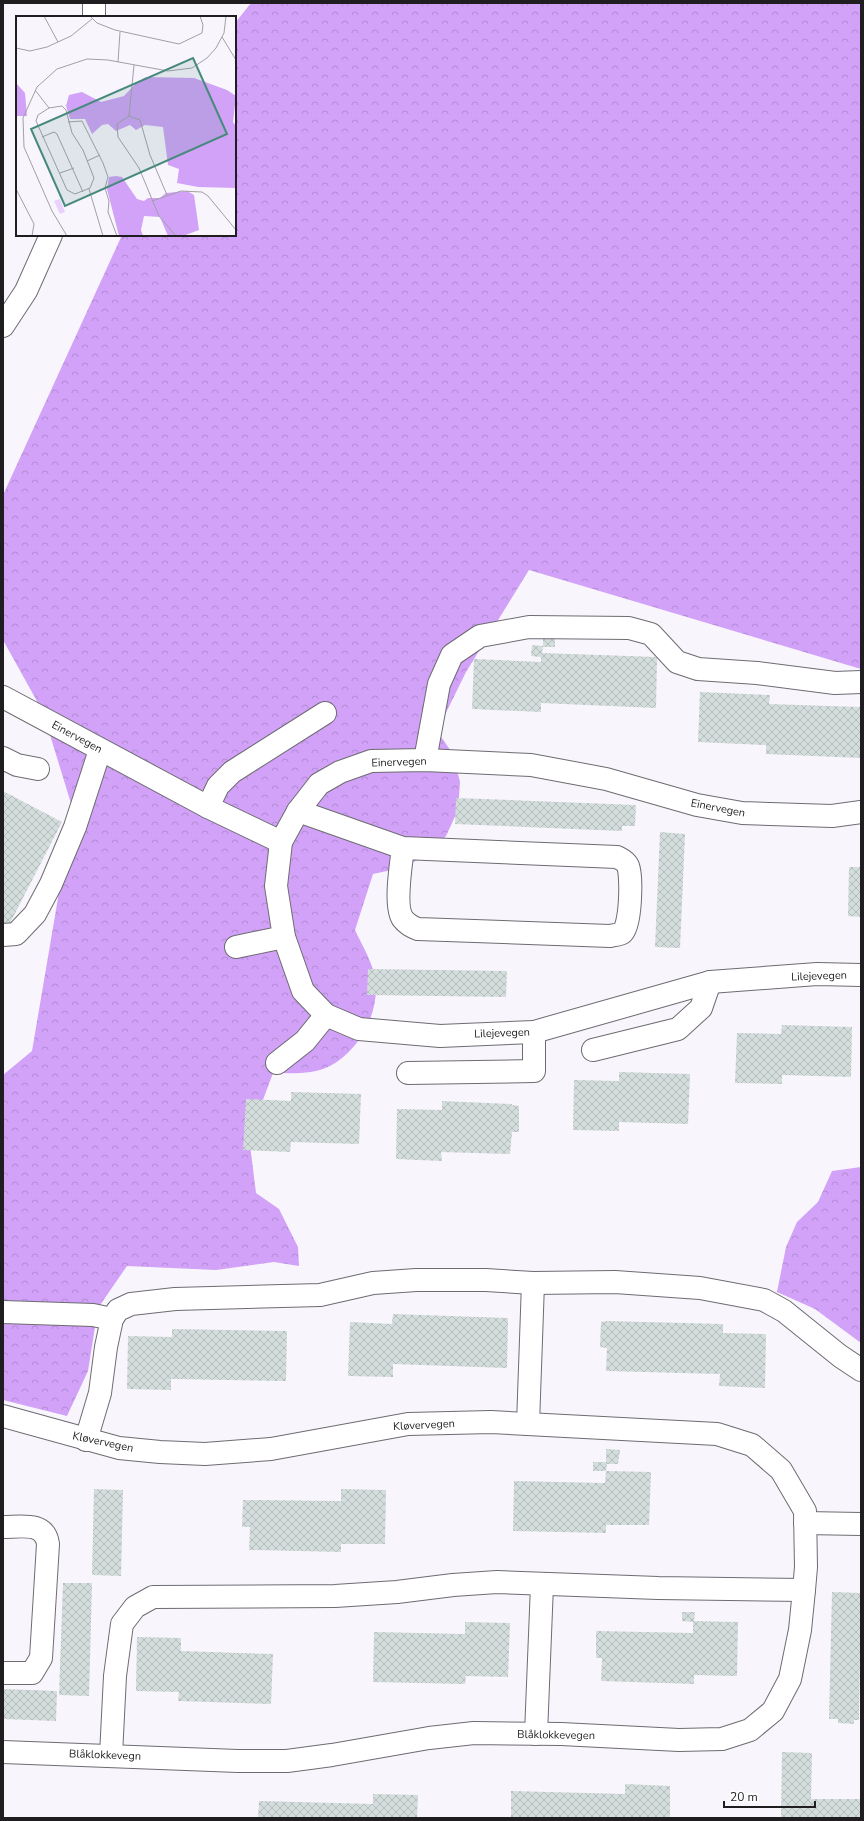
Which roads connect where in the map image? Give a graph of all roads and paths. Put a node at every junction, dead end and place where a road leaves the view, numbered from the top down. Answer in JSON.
{"nodes":[{"id":1,"x":94,"y":3,"type":"edge"},
{"id":2,"x":94,"y":16,"type":"edge"},
{"id":3,"x":51,"y":236,"type":"edge"},
{"id":4,"x":3,"y":326,"type":"edge"},
{"id":5,"x":861,"y":682,"type":"edge"},
{"id":6,"x":3,"y":698,"type":"edge"},
{"id":7,"x":325,"y":713,"type":"dead end"},
{"id":8,"x":100,"y":750,"type":"junction"},
{"id":9,"x":3,"y":758,"type":"edge"},
{"id":10,"x":425,"y":760,"type":"junction"},
{"id":11,"x":38,"y":770,"type":"dead end"},
{"id":12,"x":208,"y":807,"type":"junction"},
{"id":13,"x":298,"y":811,"type":"junction"},
{"id":14,"x":861,"y":812,"type":"edge"},
{"id":15,"x":281,"y":842,"type":"junction"},
{"id":16,"x":403,"y":848,"type":"junction"},
{"id":17,"x":3,"y":935,"type":"edge"},
{"id":18,"x":284,"y":937,"type":"junction"},
{"id":19,"x":236,"y":947,"type":"dead end"},
{"id":20,"x":861,"y":975,"type":"edge"},
{"id":21,"x":710,"y":982,"type":"junction"},
{"id":22,"x":326,"y":1015,"type":"junction"},
{"id":23,"x":534,"y":1032,"type":"junction"},
{"id":24,"x":593,"y":1050,"type":"dead end"},
{"id":25,"x":277,"y":1063,"type":"dead end"},
{"id":26,"x":408,"y":1073,"type":"dead end"},
{"id":27,"x":533,"y":1283,"type":"junction"},
{"id":28,"x":3,"y":1312,"type":"edge"},
{"id":29,"x":112,"y":1319,"type":"junction"},
{"id":30,"x":861,"y":1370,"type":"edge"},
{"id":31,"x":3,"y":1416,"type":"edge"},
{"id":32,"x":528,"y":1424,"type":"junction"},
{"id":33,"x":86,"y":1440,"type":"junction"},
{"id":34,"x":805,"y":1523,"type":"junction"},
{"id":35,"x":861,"y":1524,"type":"edge"},
{"id":36,"x":3,"y":1528,"type":"edge"},
{"id":37,"x":542,"y":1585,"type":"junction"},
{"id":38,"x":804,"y":1590,"type":"junction"},
{"id":39,"x":3,"y":1673,"type":"edge"},
{"id":40,"x":536,"y":1734,"type":"junction"},
{"id":41,"x":3,"y":1752,"type":"edge"},
{"id":42,"x":111,"y":1755,"type":"junction"},
{"id":43,"x":206,"y":1760,"type":"joint"}],
"edges":[{"from":1,"to":2,"type":"street"},
{"from":3,"to":4,"type":"street"},
{"from":5,"to":10,"type":"street"},
{"from":6,"to":8,"type":"street","name":"Einervegen"},
{"from":7,"to":12,"type":"street"},
{"from":8,"to":12,"type":"street","name":"Einervegen"},
{"from":8,"to":17,"type":"street"},
{"from":9,"to":11,"type":"street"},
{"from":10,"to":13,"type":"street","name":"Einervegen"},
{"from":10,"to":14,"type":"street","name":"Einervegen"},
{"from":12,"to":15,"type":"street","name":"Einervegen"},
{"from":13,"to":15,"type":"street","name":"Einervegen"},
{"from":13,"to":16,"type":"street"},
{"from":15,"to":18,"type":"street","name":"Lilejevegen"},
{"from":16,"to":16,"type":"street"},
{"from":18,"to":19,"type":"street"},
{"from":18,"to":22,"type":"street","name":"Lilejevegen"},
{"from":20,"to":21,"type":"street","name":"Lilejevegen"},
{"from":21,"to":23,"type":"street","name":"Lilejevegen"},
{"from":21,"to":24,"type":"street"},
{"from":22,"to":23,"type":"street","name":"Lilejevegen"},
{"from":22,"to":25,"type":"street"},
{"from":23,"to":26,"type":"street"},
{"from":27,"to":29,"type":"street"},
{"from":27,"to":30,"type":"street"},
{"from":27,"to":32,"type":"street"},
{"from":28,"to":29,"type":"street"},
{"from":29,"to":33,"type":"street"},
{"from":31,"to":33,"type":"street","name":"Kløvervegen"},
{"from":32,"to":33,"type":"street","name":"Kløvervegen"},
{"from":32,"to":34,"type":"street","name":"Kløvervegen"},
{"from":34,"to":35,"type":"street"},
{"from":34,"to":38,"type":"street","name":"Kløvervegen"},
{"from":36,"to":39,"type":"street"},
{"from":37,"to":38,"type":"street"},
{"from":37,"to":40,"type":"street"},
{"from":37,"to":42,"type":"street"},
{"from":38,"to":40,"type":"street","name":"Blåklokkevegen"},
{"from":40,"to":43,"type":"street","name":"Blåklokkevegen"},
{"from":41,"to":42,"type":"street","name":"Blåklokkevegn"},
{"from":42,"to":43,"type":"street","name":"Blåklokkevegn"}]}
